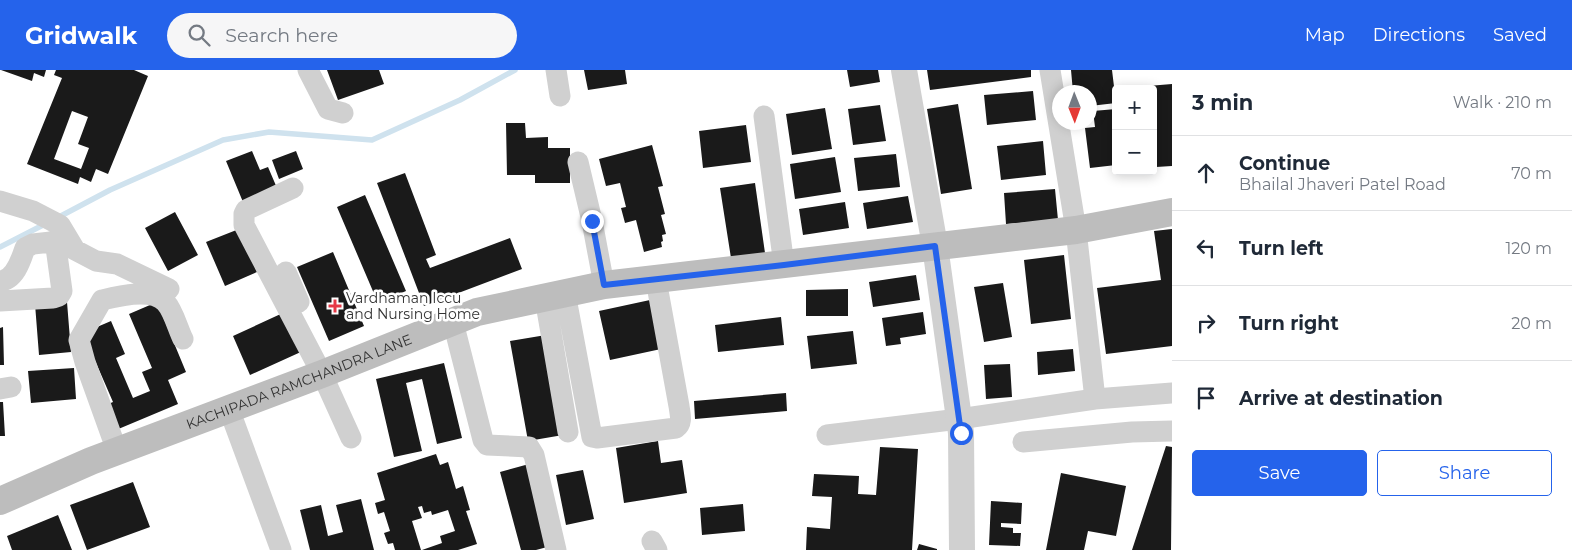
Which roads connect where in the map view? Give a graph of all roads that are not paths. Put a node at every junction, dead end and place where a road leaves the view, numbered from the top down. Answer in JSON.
{"nodes":[{"id":1,"x":308,"y":70,"type":"edge"},
{"id":2,"x":556,"y":70,"type":"edge"},
{"id":3,"x":904,"y":70,"type":"edge"},
{"id":4,"x":1050,"y":70,"type":"edge"},
{"id":5,"x":560,"y":96,"type":"dead end"},
{"id":6,"x":343,"y":113,"type":"dead end"},
{"id":7,"x":764,"y":116,"type":"dead end"},
{"id":8,"x":578,"y":162,"type":"dead end"},
{"id":9,"x":293,"y":188,"type":"dead end"},
{"id":10,"x":0,"y":201,"type":"edge"},
{"id":11,"x":1172,"y":212,"type":"edge"},
{"id":12,"x":56,"y":229,"type":"junction"},
{"id":13,"x":1076,"y":230,"type":"junction"},
{"id":14,"x":935,"y":246,"type":"junction"},
{"id":15,"x":784,"y":265,"type":"junction"},
{"id":16,"x":286,"y":272,"type":"dead end"},
{"id":17,"x":656,"y":280,"type":"junction"},
{"id":18,"x":0,"y":281,"type":"edge"},
{"id":19,"x":604,"y":285,"type":"junction"},
{"id":20,"x":169,"y":289,"type":"dead end"},
{"id":21,"x":555,"y":296,"type":"junction"},
{"id":22,"x":0,"y":301,"type":"edge"},
{"id":23,"x":453,"y":322,"type":"junction"},
{"id":24,"x":183,"y":339,"type":"dead end"},
{"id":25,"x":326,"y":372,"type":"junction"},
{"id":26,"x":1172,"y":393,"type":"edge"},
{"id":27,"x":1095,"y":399,"type":"junction"},
{"id":28,"x":234,"y":407,"type":"junction"},
{"id":29,"x":959,"y":419,"type":"junction"},
{"id":30,"x":1172,"y":431,"type":"edge"},
{"id":31,"x":568,"y":432,"type":"dead end"},
{"id":32,"x":827,"y":435,"type":"dead end"},
{"id":33,"x":351,"y":438,"type":"dead end"},
{"id":34,"x":1023,"y":442,"type":"dead end"},
{"id":35,"x":256,"y":450,"type":"dead end"},
{"id":36,"x":117,"y":451,"type":"junction"},
{"id":37,"x":0,"y":501,"type":"edge"},
{"id":38,"x":281,"y":550,"type":"edge"},
{"id":39,"x":556,"y":550,"type":"edge"},
{"id":40,"x":962,"y":550,"type":"edge"}],
"edges":[{"from":1,"to":6,"type":"street"},
{"from":2,"to":5,"type":"street"},
{"from":3,"to":14,"type":"street"},
{"from":4,"to":13,"type":"street"},
{"from":7,"to":15,"type":"street"},
{"from":8,"to":19,"type":"street"},
{"from":9,"to":25,"type":"street"},
{"from":10,"to":12,"type":"street"},
{"from":11,"to":13,"type":"main road","name":"KACHIPADA RAMCHANDRA LANE"},
{"from":12,"to":18,"type":"street"},
{"from":12,"to":20,"type":"street"},
{"from":12,"to":22,"type":"street"},
{"from":13,"to":14,"type":"main road","name":"KACHIPADA RAMCHANDRA LANE"},
{"from":13,"to":27,"type":"street"},
{"from":14,"to":15,"type":"main road","name":"KACHIPADA RAMCHANDRA LANE"},
{"from":14,"to":29,"type":"street"},
{"from":15,"to":17,"type":"main road","name":"KACHIPADA RAMCHANDRA LANE"},
{"from":16,"to":25,"type":"street"},
{"from":17,"to":19,"type":"main road","name":"KACHIPADA RAMCHANDRA LANE"},
{"from":17,"to":21,"type":"street"},
{"from":19,"to":21,"type":"main road","name":"KACHIPADA RAMCHANDRA LANE"},
{"from":21,"to":23,"type":"main road","name":"KACHIPADA RAMCHANDRA LANE"},
{"from":21,"to":31,"type":"street"},
{"from":23,"to":25,"type":"main road","name":"KACHIPADA RAMCHANDRA LANE"},
{"from":23,"to":39,"type":"street"},
{"from":24,"to":36,"type":"street"},
{"from":25,"to":28,"type":"main road","name":"KACHIPADA RAMCHANDRA LANE"},
{"from":25,"to":33,"type":"street"},
{"from":26,"to":27,"type":"street"},
{"from":27,"to":29,"type":"street"},
{"from":28,"to":35,"type":"street"},
{"from":28,"to":36,"type":"main road","name":"KACHIPADA RAMCHANDRA LANE"},
{"from":28,"to":38,"type":"street"},
{"from":29,"to":32,"type":"street"},
{"from":29,"to":40,"type":"street"},
{"from":30,"to":34,"type":"street"},
{"from":36,"to":37,"type":"main road","name":"KACHIPADA RAMCHANDRA LANE"}]}
